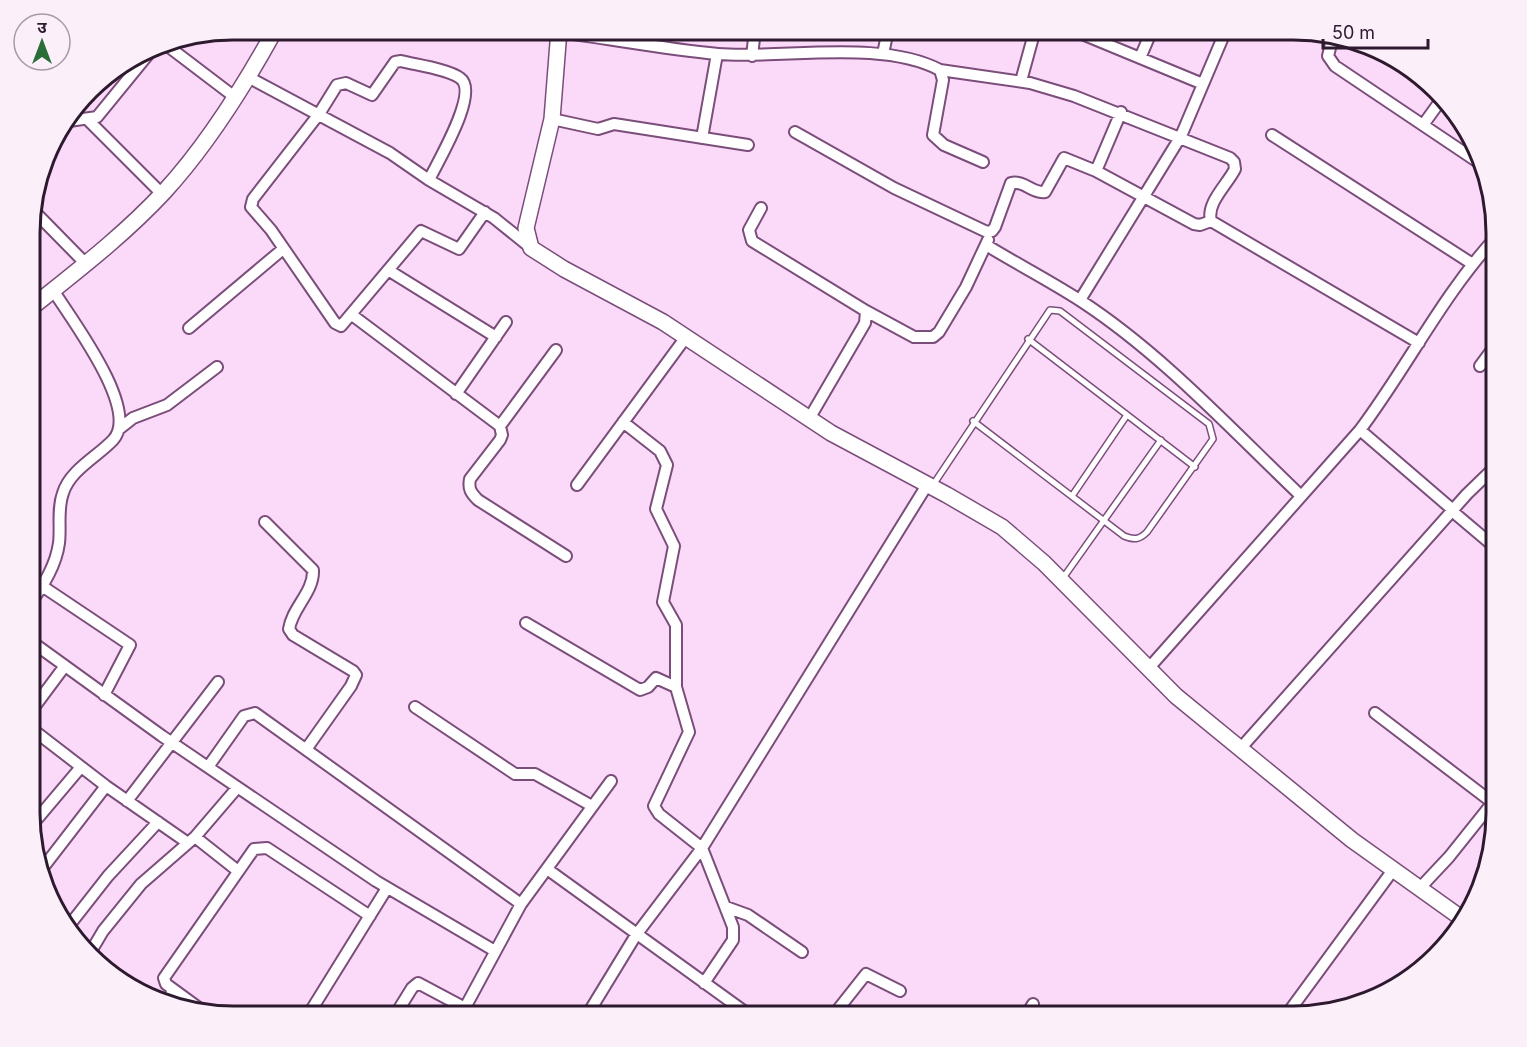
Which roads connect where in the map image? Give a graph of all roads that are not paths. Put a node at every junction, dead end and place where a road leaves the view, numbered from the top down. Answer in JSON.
{"nodes":[{"id":1,"x":269,"y":41,"type":"edge"},
{"id":2,"x":558,"y":41,"type":"edge"},
{"id":3,"x":644,"y":41,"type":"edge"},
{"id":4,"x":754,"y":41,"type":"edge"},
{"id":5,"x":886,"y":41,"type":"edge"},
{"id":6,"x":1032,"y":41,"type":"edge"},
{"id":7,"x":1099,"y":41,"type":"edge"},
{"id":8,"x":1147,"y":41,"type":"edge"},
{"id":9,"x":1221,"y":41,"type":"edge"},
{"id":10,"x":1330,"y":44,"type":"edge"},
{"id":11,"x":174,"y":50,"type":"edge"},
{"id":12,"x":717,"y":54,"type":"junction"},
{"id":13,"x":883,"y":54,"type":"junction"},
{"id":14,"x":752,"y":56,"type":"junction"},
{"id":15,"x":1140,"y":58,"type":"junction"},
{"id":16,"x":141,"y":64,"type":"edge"},
{"id":17,"x":940,"y":70,"type":"junction"},
{"id":18,"x":248,"y":77,"type":"junction"},
{"id":19,"x":1021,"y":81,"type":"junction"},
{"id":20,"x":1203,"y":84,"type":"junction"},
{"id":21,"x":236,"y":98,"type":"junction"},
{"id":22,"x":1437,"y":105,"type":"edge"},
{"id":23,"x":1120,"y":112,"type":"junction"},
{"id":24,"x":319,"y":114,"type":"junction"},
{"id":25,"x":552,"y":119,"type":"junction"},
{"id":26,"x":88,"y":120,"type":"junction"},
{"id":27,"x":77,"y":121,"type":"edge"},
{"id":28,"x":1423,"y":125,"type":"junction"},
{"id":29,"x":795,"y":132,"type":"dead end"},
{"id":30,"x":1272,"y":135,"type":"dead end"},
{"id":31,"x":1181,"y":136,"type":"junction"},
{"id":32,"x":702,"y":138,"type":"junction"},
{"id":33,"x":748,"y":145,"type":"dead end"},
{"id":34,"x":1471,"y":157,"type":"edge"},
{"id":35,"x":983,"y":162,"type":"dead end"},
{"id":36,"x":1096,"y":171,"type":"junction"},
{"id":37,"x":429,"y":180,"type":"junction"},
{"id":38,"x":162,"y":194,"type":"junction"},
{"id":39,"x":1146,"y":197,"type":"junction"},
{"id":40,"x":761,"y":208,"type":"dead end"},
{"id":41,"x":485,"y":212,"type":"junction"},
{"id":42,"x":41,"y":218,"type":"edge"},
{"id":43,"x":1211,"y":221,"type":"junction"},
{"id":44,"x":992,"y":231,"type":"junction"},
{"id":45,"x":986,"y":245,"type":"junction"},
{"id":46,"x":1486,"y":247,"type":"edge"},
{"id":47,"x":531,"y":248,"type":"junction"},
{"id":48,"x":283,"y":249,"type":"junction"},
{"id":49,"x":1471,"y":263,"type":"junction"},
{"id":50,"x":86,"y":264,"type":"junction"},
{"id":51,"x":388,"y":270,"type":"junction"},
{"id":52,"x":53,"y":290,"type":"junction"},
{"id":53,"x":40,"y":300,"type":"edge"},
{"id":54,"x":1080,"y":300,"type":"junction"},
{"id":55,"x":866,"y":311,"type":"junction"},
{"id":56,"x":352,"y":315,"type":"junction"},
{"id":57,"x":506,"y":322,"type":"dead end"},
{"id":58,"x":189,"y":328,"type":"dead end"},
{"id":59,"x":496,"y":337,"type":"junction"},
{"id":60,"x":686,"y":337,"type":"junction"},
{"id":61,"x":1028,"y":339,"type":"junction"},
{"id":62,"x":1419,"y":343,"type":"junction"},
{"id":63,"x":556,"y":350,"type":"dead end"},
{"id":64,"x":1486,"y":358,"type":"edge"},
{"id":65,"x":1480,"y":366,"type":"dead end"},
{"id":66,"x":217,"y":367,"type":"dead end"},
{"id":67,"x":456,"y":394,"type":"junction"},
{"id":68,"x":1127,"y":414,"type":"junction"},
{"id":69,"x":809,"y":418,"type":"junction"},
{"id":70,"x":973,"y":421,"type":"junction"},
{"id":71,"x":623,"y":422,"type":"junction"},
{"id":72,"x":500,"y":426,"type":"junction"},
{"id":73,"x":119,"y":429,"type":"junction"},
{"id":74,"x":1360,"y":430,"type":"junction"},
{"id":75,"x":1161,"y":440,"type":"junction"},
{"id":76,"x":1195,"y":466,"type":"junction"},
{"id":77,"x":1486,"y":476,"type":"edge"},
{"id":78,"x":577,"y":486,"type":"dead end"},
{"id":79,"x":929,"y":487,"type":"junction"},
{"id":80,"x":1300,"y":495,"type":"junction"},
{"id":81,"x":1072,"y":496,"type":"junction"},
{"id":82,"x":1453,"y":510,"type":"junction"},
{"id":83,"x":265,"y":522,"type":"dead end"},
{"id":84,"x":1105,"y":522,"type":"junction"},
{"id":85,"x":1486,"y":539,"type":"edge"},
{"id":86,"x":566,"y":556,"type":"dead end"},
{"id":87,"x":1061,"y":581,"type":"junction"},
{"id":88,"x":42,"y":586,"type":"joint"},
{"id":89,"x":526,"y":623,"type":"dead end"},
{"id":90,"x":41,"y":649,"type":"edge"},
{"id":91,"x":64,"y":667,"type":"junction"},
{"id":92,"x":1148,"y":669,"type":"junction"},
{"id":93,"x":218,"y":682,"type":"dead end"},
{"id":94,"x":676,"y":687,"type":"junction"},
{"id":95,"x":104,"y":695,"type":"junction"},
{"id":96,"x":41,"y":698,"type":"edge"},
{"id":97,"x":415,"y":707,"type":"dead end"},
{"id":98,"x":1375,"y":713,"type":"dead end"},
{"id":99,"x":41,"y":736,"type":"edge"},
{"id":100,"x":171,"y":742,"type":"junction"},
{"id":101,"x":307,"y":748,"type":"junction"},
{"id":102,"x":1240,"y":749,"type":"junction"},
{"id":103,"x":81,"y":767,"type":"junction"},
{"id":104,"x":208,"y":767,"type":"junction"},
{"id":105,"x":611,"y":781,"type":"dead end"},
{"id":106,"x":106,"y":786,"type":"junction"},
{"id":107,"x":237,"y":788,"type":"junction"},
{"id":108,"x":1486,"y":795,"type":"edge"},
{"id":109,"x":127,"y":801,"type":"junction"},
{"id":110,"x":592,"y":806,"type":"junction"},
{"id":111,"x":1486,"y":813,"type":"edge"},
{"id":112,"x":41,"y":814,"type":"edge"},
{"id":113,"x":158,"y":822,"type":"junction"},
{"id":114,"x":192,"y":840,"type":"junction"},
{"id":115,"x":702,"y":848,"type":"junction"},
{"id":116,"x":47,"y":863,"type":"edge"},
{"id":117,"x":547,"y":869,"type":"junction"},
{"id":118,"x":1393,"y":870,"type":"junction"},
{"id":119,"x":238,"y":871,"type":"junction"},
{"id":120,"x":387,"y":888,"type":"junction"},
{"id":121,"x":1419,"y":889,"type":"junction"},
{"id":122,"x":521,"y":904,"type":"junction"},
{"id":123,"x":726,"y":907,"type":"junction"},
{"id":124,"x":1457,"y":915,"type":"edge"},
{"id":125,"x":370,"y":916,"type":"junction"},
{"id":126,"x":73,"y":921,"type":"edge"},
{"id":127,"x":636,"y":935,"type":"junction"},
{"id":128,"x":94,"y":947,"type":"edge"},
{"id":129,"x":495,"y":951,"type":"junction"},
{"id":130,"x":802,"y":952,"type":"dead end"},
{"id":131,"x":704,"y":983,"type":"junction"},
{"id":132,"x":174,"y":990,"type":"junction"},
{"id":133,"x":900,"y":991,"type":"dead end"},
{"id":134,"x":170,"y":995,"type":"edge"},
{"id":135,"x":189,"y":1001,"type":"edge"},
{"id":136,"x":314,"y":1006,"type":"edge"},
{"id":137,"x":401,"y":1006,"type":"edge"},
{"id":138,"x":453,"y":1006,"type":"edge"},
{"id":139,"x":465,"y":1006,"type":"edge"},
{"id":140,"x":596,"y":1006,"type":"edge"},
{"id":141,"x":736,"y":1006,"type":"edge"},
{"id":142,"x":841,"y":1006,"type":"edge"},
{"id":143,"x":1293,"y":1006,"type":"edge"}],
"edges":[{"from":1,"to":18,"type":"street"},
{"from":2,"to":25,"type":"street"},
{"from":3,"to":12,"type":"street"},
{"from":4,"to":14,"type":"street"},
{"from":5,"to":13,"type":"street"},
{"from":6,"to":19,"type":"street"},
{"from":7,"to":15,"type":"street"},
{"from":8,"to":15,"type":"street"},
{"from":9,"to":20,"type":"street"},
{"from":10,"to":28,"type":"street"},
{"from":11,"to":21,"type":"street"},
{"from":12,"to":14,"type":"street"},
{"from":12,"to":32,"type":"street"},
{"from":13,"to":14,"type":"street"},
{"from":13,"to":17,"type":"street"},
{"from":15,"to":20,"type":"street"},
{"from":16,"to":26,"type":"street"},
{"from":17,"to":19,"type":"street"},
{"from":17,"to":35,"type":"street"},
{"from":18,"to":21,"type":"street"},
{"from":18,"to":24,"type":"street"},
{"from":19,"to":23,"type":"street"},
{"from":20,"to":31,"type":"street"},
{"from":21,"to":38,"type":"street"},
{"from":22,"to":28,"type":"street"},
{"from":23,"to":31,"type":"street"},
{"from":23,"to":36,"type":"street"},
{"from":24,"to":37,"type":"street"},
{"from":24,"to":37,"type":"street"},
{"from":24,"to":48,"type":"street"},
{"from":25,"to":32,"type":"street"},
{"from":25,"to":47,"type":"street"},
{"from":26,"to":27,"type":"street"},
{"from":26,"to":38,"type":"street"},
{"from":28,"to":34,"type":"street"},
{"from":29,"to":44,"type":"street"},
{"from":30,"to":49,"type":"street"},
{"from":31,"to":39,"type":"street"},
{"from":31,"to":43,"type":"street"},
{"from":32,"to":33,"type":"street"},
{"from":36,"to":39,"type":"street"},
{"from":36,"to":44,"type":"street"},
{"from":37,"to":41,"type":"street"},
{"from":38,"to":50,"type":"street"},
{"from":39,"to":43,"type":"street"},
{"from":39,"to":54,"type":"street"},
{"from":40,"to":55,"type":"street"},
{"from":41,"to":47,"type":"street"},
{"from":41,"to":51,"type":"street"},
{"from":42,"to":50,"type":"street"},
{"from":43,"to":62,"type":"street"},
{"from":44,"to":45,"type":"street"},
{"from":45,"to":54,"type":"street"},
{"from":45,"to":55,"type":"street"},
{"from":46,"to":49,"type":"street"},
{"from":47,"to":60,"type":"street"},
{"from":48,"to":56,"type":"street"},
{"from":48,"to":58,"type":"street"},
{"from":49,"to":62,"type":"street"},
{"from":50,"to":52,"type":"street"},
{"from":51,"to":56,"type":"street"},
{"from":51,"to":59,"type":"street"},
{"from":52,"to":53,"type":"street"},
{"from":52,"to":73,"type":"street"},
{"from":54,"to":80,"type":"street"},
{"from":55,"to":69,"type":"street"},
{"from":56,"to":67,"type":"street"},
{"from":57,"to":59,"type":"street"},
{"from":59,"to":67,"type":"street"},
{"from":60,"to":69,"type":"street"},
{"from":60,"to":71,"type":"street"},
{"from":61,"to":68,"type":"lane"},
{"from":61,"to":70,"type":"lane"},
{"from":61,"to":76,"type":"lane"},
{"from":62,"to":74,"type":"street"},
{"from":63,"to":72,"type":"street"},
{"from":64,"to":65,"type":"street"},
{"from":66,"to":73,"type":"street"},
{"from":67,"to":72,"type":"street"},
{"from":68,"to":75,"type":"lane"},
{"from":68,"to":81,"type":"lane"},
{"from":69,"to":79,"type":"street"},
{"from":70,"to":79,"type":"lane"},
{"from":70,"to":81,"type":"lane"},
{"from":71,"to":78,"type":"street"},
{"from":71,"to":94,"type":"street"},
{"from":72,"to":86,"type":"street"},
{"from":73,"to":88,"type":"street"},
{"from":74,"to":80,"type":"street"},
{"from":74,"to":82,"type":"street"},
{"from":75,"to":76,"type":"lane"},
{"from":75,"to":84,"type":"lane"},
{"from":76,"to":84,"type":"lane"},
{"from":77,"to":82,"type":"street"},
{"from":79,"to":87,"type":"street"},
{"from":79,"to":115,"type":"street"},
{"from":80,"to":92,"type":"street"},
{"from":81,"to":84,"type":"lane"},
{"from":82,"to":85,"type":"street"},
{"from":82,"to":102,"type":"street"},
{"from":83,"to":101,"type":"street"},
{"from":84,"to":87,"type":"lane"},
{"from":87,"to":92,"type":"street"},
{"from":88,"to":95,"type":"street"},
{"from":89,"to":94,"type":"street"},
{"from":90,"to":91,"type":"street"},
{"from":91,"to":95,"type":"street"},
{"from":91,"to":96,"type":"street"},
{"from":92,"to":102,"type":"street"},
{"from":93,"to":100,"type":"street"},
{"from":94,"to":115,"type":"street"},
{"from":95,"to":100,"type":"street"},
{"from":97,"to":110,"type":"street"},
{"from":98,"to":108,"type":"street"},
{"from":99,"to":103,"type":"street"},
{"from":100,"to":104,"type":"street"},
{"from":100,"to":109,"type":"street"},
{"from":101,"to":104,"type":"street"},
{"from":101,"to":122,"type":"street"},
{"from":102,"to":118,"type":"street"},
{"from":103,"to":106,"type":"street"},
{"from":103,"to":112,"type":"street"},
{"from":104,"to":107,"type":"street"},
{"from":105,"to":110,"type":"street"},
{"from":106,"to":109,"type":"street"},
{"from":106,"to":116,"type":"street"},
{"from":107,"to":114,"type":"street"},
{"from":107,"to":120,"type":"street"},
{"from":109,"to":113,"type":"street"},
{"from":110,"to":117,"type":"street"},
{"from":111,"to":121,"type":"street"},
{"from":113,"to":114,"type":"street"},
{"from":113,"to":126,"type":"street"},
{"from":114,"to":119,"type":"street"},
{"from":114,"to":128,"type":"street"},
{"from":115,"to":123,"type":"street"},
{"from":115,"to":127,"type":"street"},
{"from":117,"to":122,"type":"street"},
{"from":117,"to":127,"type":"street"},
{"from":118,"to":121,"type":"street"},
{"from":118,"to":143,"type":"street"},
{"from":119,"to":125,"type":"street"},
{"from":119,"to":132,"type":"street"},
{"from":120,"to":125,"type":"street"},
{"from":120,"to":129,"type":"street"},
{"from":121,"to":124,"type":"street"},
{"from":122,"to":129,"type":"street"},
{"from":123,"to":130,"type":"street"},
{"from":123,"to":131,"type":"street"},
{"from":125,"to":136,"type":"street"},
{"from":127,"to":131,"type":"street"},
{"from":127,"to":140,"type":"street"},
{"from":129,"to":139,"type":"street"},
{"from":131,"to":141,"type":"street"},
{"from":132,"to":134,"type":"street"},
{"from":132,"to":135,"type":"street"},
{"from":133,"to":142,"type":"street"},
{"from":137,"to":138,"type":"street"}]}
